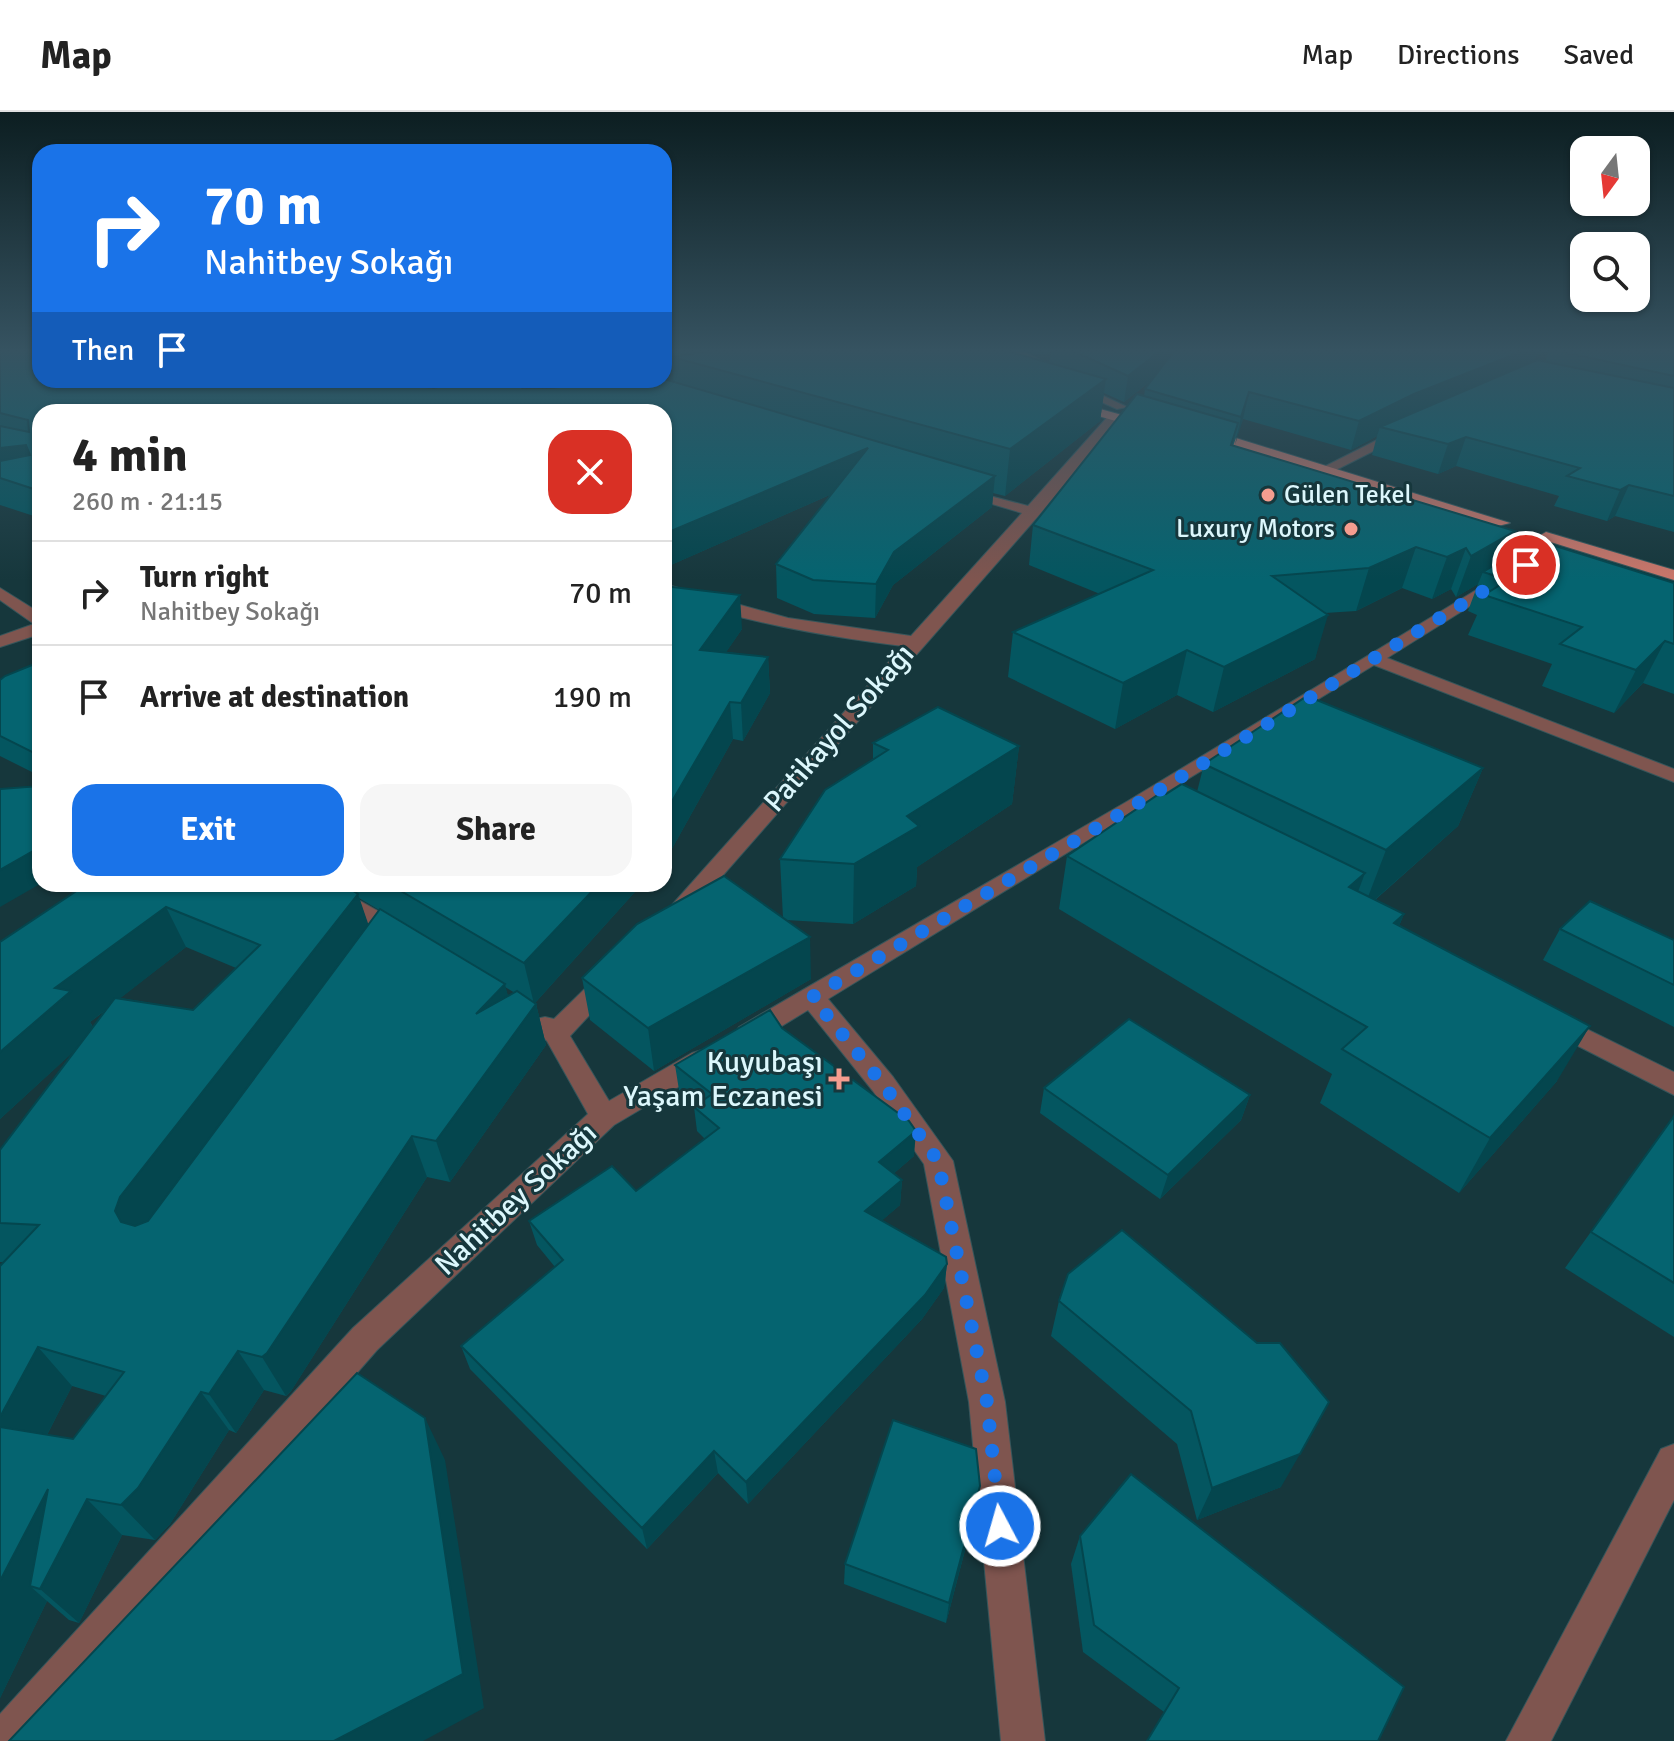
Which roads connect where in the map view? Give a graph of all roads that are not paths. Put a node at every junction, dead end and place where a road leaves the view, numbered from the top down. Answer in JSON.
{"nodes":[{"id":1,"x":1105,"y":427,"type":"edge"},
{"id":2,"x":1411,"y":427,"type":"edge"},
{"id":3,"x":1327,"y":469,"type":"junction"},
{"id":4,"x":1313,"y":476,"type":"junction"},
{"id":5,"x":945,"y":485,"type":"edge"},
{"id":6,"x":1034,"y":512,"type":"junction"},
{"id":7,"x":1551,"y":550,"type":"junction"},
{"id":8,"x":1674,"y":575,"type":"edge"},
{"id":9,"x":1674,"y":587,"type":"edge"},
{"id":10,"x":672,"y":592,"type":"edge"},
{"id":11,"x":0,"y":593,"type":"edge"},
{"id":12,"x":32,"y":615,"type":"edge"},
{"id":13,"x":32,"y":631,"type":"edge"},
{"id":14,"x":0,"y":642,"type":"edge"},
{"id":15,"x":915,"y":642,"type":"junction"},
{"id":16,"x":1371,"y":658,"type":"junction"},
{"id":17,"x":1674,"y":776,"type":"edge"},
{"id":18,"x":1135,"y":805,"type":"junction"},
{"id":19,"x":1163,"y":820,"type":"edge"},
{"id":20,"x":327,"y":892,"type":"edge"},
{"id":21,"x":391,"y":930,"type":"junction"},
{"id":22,"x":660,"y":930,"type":"edge"},
{"id":23,"x":416,"y":946,"type":"edge"},
{"id":24,"x":372,"y":955,"type":"edge"},
{"id":25,"x":626,"y":964,"type":"edge"},
{"id":26,"x":812,"y":997,"type":"junction"},
{"id":27,"x":518,"y":1010,"type":"edge"},
{"id":28,"x":1532,"y":1011,"type":"edge"},
{"id":29,"x":556,"y":1034,"type":"junction"},
{"id":30,"x":1674,"y":1084,"type":"edge"},
{"id":31,"x":604,"y":1117,"type":"junction"},
{"id":32,"x":1674,"y":1462,"type":"edge"},
{"id":33,"x":5,"y":1741,"type":"edge"},
{"id":34,"x":1023,"y":1741,"type":"edge"},
{"id":35,"x":1528,"y":1741,"type":"edge"}],
"edges":[{"from":1,"to":6,"type":"street","name":"Patikayol Sokağı"},
{"from":2,"to":3,"type":"street"},
{"from":3,"to":4,"type":"street"},
{"from":3,"to":4,"type":"main road"},
{"from":3,"to":8,"type":"main road"},
{"from":4,"to":7,"type":"main road"},
{"from":5,"to":6,"type":"street"},
{"from":6,"to":15,"type":"street","name":"Patikayol Sokağı"},
{"from":7,"to":9,"type":"main road"},
{"from":7,"to":16,"type":"street","name":"Nahitbey Sokağı"},
{"from":10,"to":15,"type":"street"},
{"from":11,"to":12,"type":"street"},
{"from":13,"to":14,"type":"street"},
{"from":15,"to":22,"type":"street","name":"Patikayol Sokağı"},
{"from":16,"to":17,"type":"street"},
{"from":16,"to":18,"type":"street","name":"Nahitbey Sokağı"},
{"from":18,"to":19,"type":"street"},
{"from":18,"to":26,"type":"street","name":"Nahitbey Sokağı"},
{"from":20,"to":21,"type":"street"},
{"from":21,"to":23,"type":"street"},
{"from":21,"to":24,"type":"street"},
{"from":25,"to":29,"type":"street"},
{"from":26,"to":31,"type":"street","name":"Nahitbey Sokağı"},
{"from":26,"to":34,"type":"street"},
{"from":27,"to":29,"type":"street"},
{"from":28,"to":30,"type":"street"},
{"from":29,"to":31,"type":"street"},
{"from":31,"to":33,"type":"street","name":"Nahitbey Sokağı"},
{"from":32,"to":35,"type":"street"}]}
